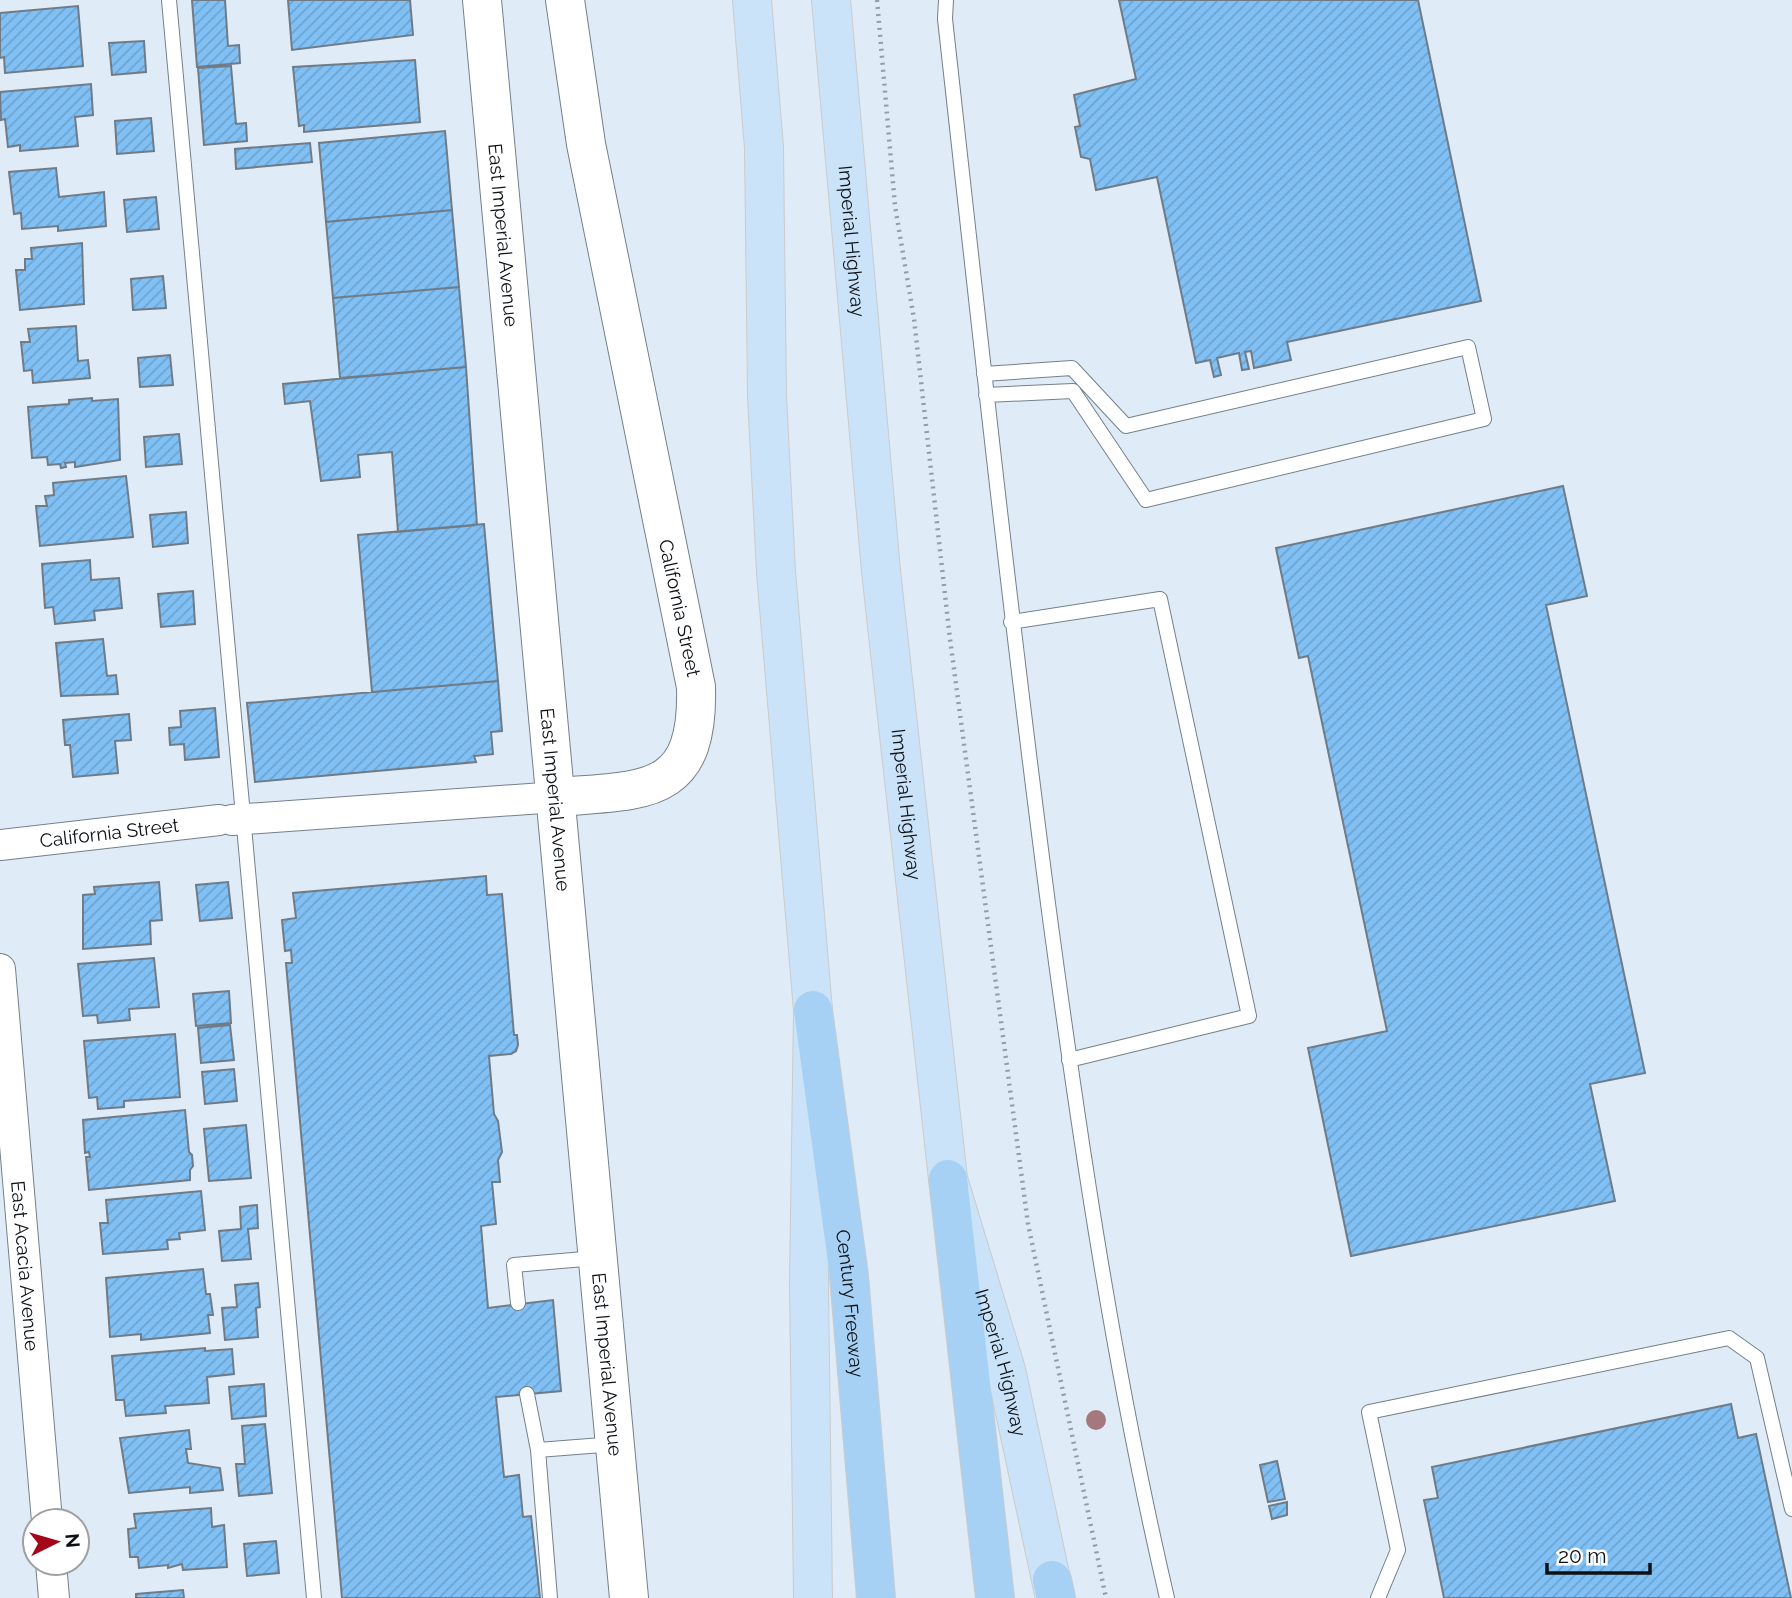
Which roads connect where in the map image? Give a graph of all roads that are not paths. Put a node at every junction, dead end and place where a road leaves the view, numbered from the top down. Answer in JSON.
{"nodes":[{"id":1,"x":169,"y":0,"type":"edge"},
{"id":2,"x":482,"y":0,"type":"edge"},
{"id":3,"x":565,"y":0,"type":"edge"},
{"id":4,"x":752,"y":0,"type":"edge"},
{"id":5,"x":831,"y":0,"type":"edge"},
{"id":6,"x":946,"y":0,"type":"edge"},
{"id":7,"x":984,"y":374,"type":"junction"},
{"id":8,"x":986,"y":395,"type":"junction"},
{"id":9,"x":1011,"y":622,"type":"junction"},
{"id":10,"x":557,"y":797,"type":"junction"},
{"id":11,"x":231,"y":820,"type":"junction"},
{"id":12,"x":0,"y":845,"type":"edge"},
{"id":13,"x":0,"y":969,"type":"edge"},
{"id":14,"x":813,"y":1010,"type":"junction"},
{"id":15,"x":1069,"y":1060,"type":"junction"},
{"id":16,"x":948,"y":1178,"type":"junction"},
{"id":17,"x":599,"y":1258,"type":"junction"},
{"id":18,"x":518,"y":1303,"type":"dead end"},
{"id":19,"x":527,"y":1394,"type":"dead end"},
{"id":20,"x":616,"y":1444,"type":"junction"},
{"id":21,"x":538,"y":1450,"type":"junction"},
{"id":22,"x":46,"y":1507,"type":"edge"},
{"id":23,"x":1792,"y":1509,"type":"edge"},
{"id":24,"x":52,"y":1577,"type":"edge"},
{"id":25,"x":1054,"y":1592,"type":"edge"},
{"id":26,"x":54,"y":1598,"type":"edge"},
{"id":27,"x":314,"y":1598,"type":"edge"},
{"id":28,"x":550,"y":1598,"type":"edge"},
{"id":29,"x":629,"y":1598,"type":"edge"},
{"id":30,"x":813,"y":1598,"type":"edge"},
{"id":31,"x":876,"y":1598,"type":"edge"},
{"id":32,"x":995,"y":1598,"type":"edge"},
{"id":33,"x":1167,"y":1598,"type":"edge"},
{"id":34,"x":1378,"y":1598,"type":"edge"}],
"edges":[{"from":1,"to":11,"type":"lane"},
{"from":2,"to":10,"type":"street","name":"East Imperial Avenue"},
{"from":3,"to":10,"type":"street","name":"California Street"},
{"from":4,"to":14,"type":"main road"},
{"from":5,"to":16,"type":"main road","name":"Imperial Highway"},
{"from":6,"to":7,"type":"lane"},
{"from":7,"to":8,"type":"lane"},
{"from":7,"to":8,"type":"lane"},
{"from":8,"to":9,"type":"lane"},
{"from":9,"to":15,"type":"lane"},
{"from":9,"to":15,"type":"lane"},
{"from":10,"to":11,"type":"street","name":"California Street"},
{"from":10,"to":17,"type":"street","name":"East Imperial Avenue"},
{"from":11,"to":12,"type":"street","name":"California Street"},
{"from":11,"to":27,"type":"lane"},
{"from":13,"to":22,"type":"street","name":"East Acacia Avenue"},
{"from":14,"to":30,"type":"main road"},
{"from":14,"to":31,"type":"highway","name":"Century Freeway"},
{"from":15,"to":33,"type":"lane"},
{"from":16,"to":25,"type":"main road","name":"Imperial Highway"},
{"from":16,"to":32,"type":"highway"},
{"from":17,"to":18,"type":"lane"},
{"from":17,"to":20,"type":"street","name":"East Imperial Avenue"},
{"from":19,"to":21,"type":"lane"},
{"from":20,"to":21,"type":"lane"},
{"from":20,"to":29,"type":"street","name":"East Imperial Avenue"},
{"from":21,"to":28,"type":"lane"},
{"from":23,"to":34,"type":"lane"},
{"from":24,"to":26,"type":"street"}]}
